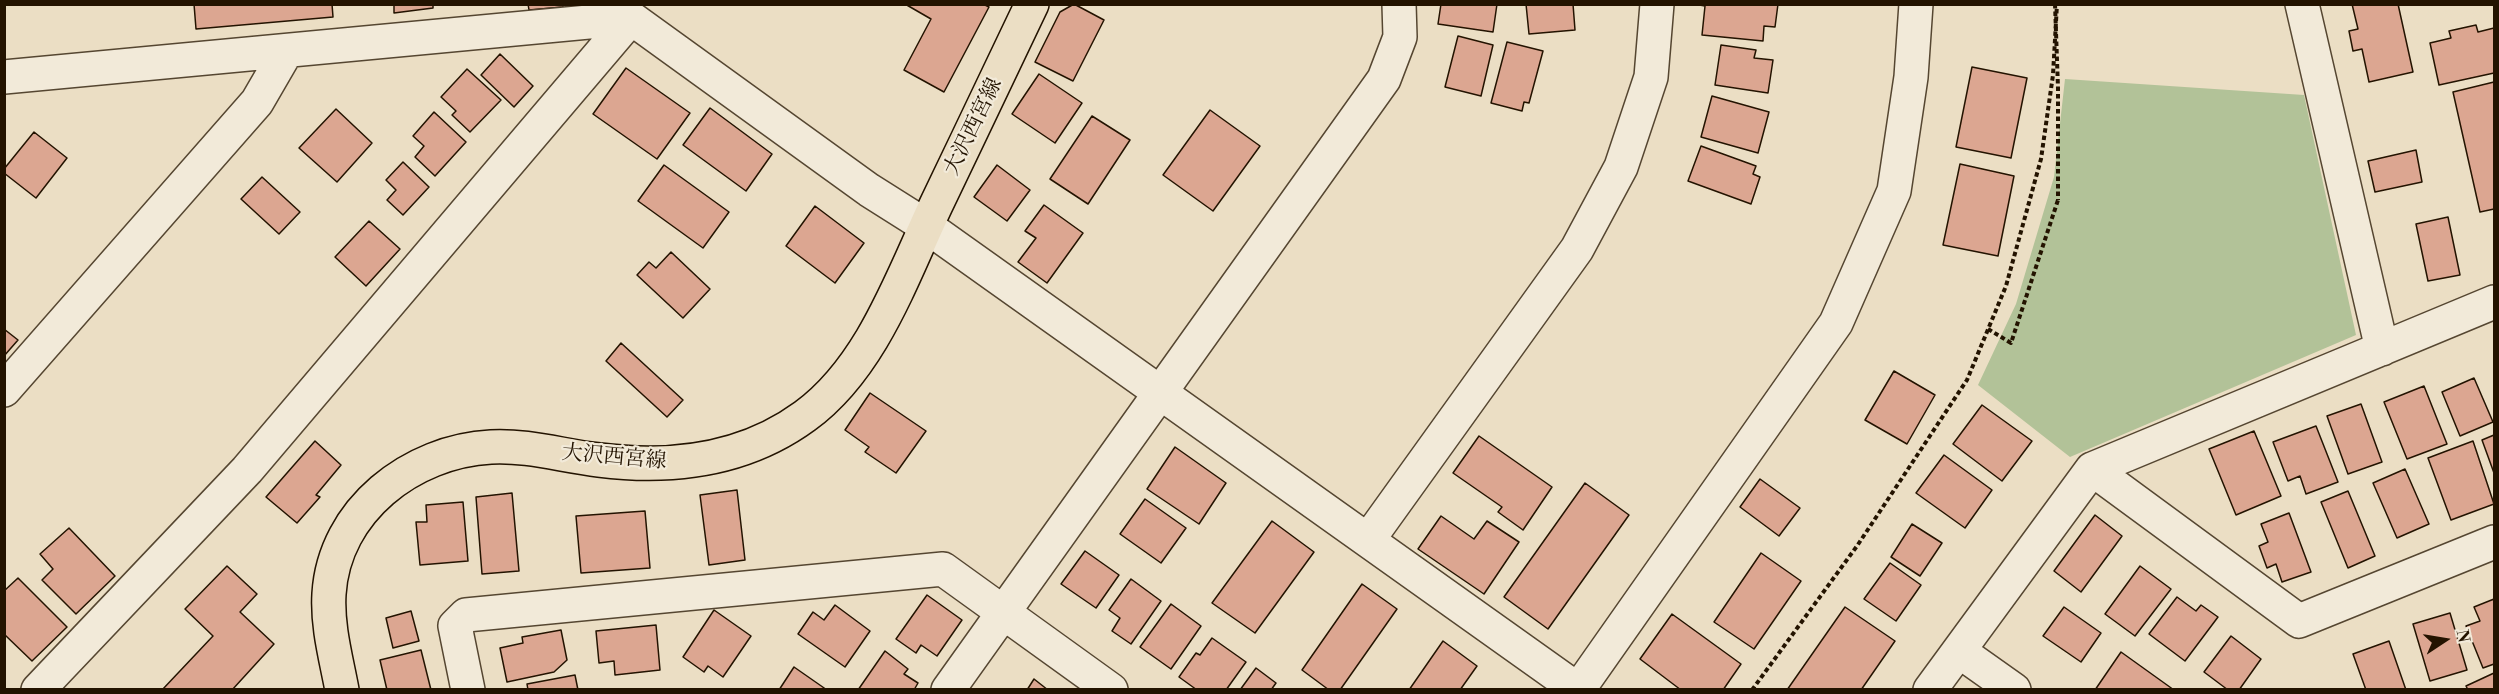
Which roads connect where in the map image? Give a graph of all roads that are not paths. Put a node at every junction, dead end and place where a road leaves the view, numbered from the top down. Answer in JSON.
{"nodes":[{"id":1,"x":1032,"y":4,"type":"edge"},
{"id":2,"x":1399,"y":4,"type":"edge"},
{"id":3,"x":1657,"y":4,"type":"edge"},
{"id":4,"x":1916,"y":4,"type":"edge"},
{"id":5,"x":2302,"y":4,"type":"edge"},
{"id":6,"x":631,"y":18,"type":"junction"},
{"id":7,"x":286,"y":52,"type":"junction"},
{"id":8,"x":4,"y":77,"type":"edge"},
{"id":9,"x":926,"y":226,"type":"junction"},
{"id":10,"x":2494,"y":302,"type":"edge"},
{"id":11,"x":2382,"y":349,"type":"junction"},
{"id":12,"x":4,"y":390,"type":"edge"},
{"id":13,"x":1160,"y":392,"type":"junction"},
{"id":14,"x":2092,"y":469,"type":"junction"},
{"id":15,"x":1368,"y":540,"type":"junction"},
{"id":16,"x":2494,"y":542,"type":"edge"},
{"id":17,"x":1003,"y":612,"type":"junction"},
{"id":18,"x":1959,"y":651,"type":"junction"},
{"id":19,"x":1578,"y":689,"type":"edge"},
{"id":20,"x":38,"y":690,"type":"edge"},
{"id":21,"x":342,"y":690,"type":"edge"},
{"id":22,"x":468,"y":690,"type":"edge"},
{"id":23,"x":948,"y":690,"type":"edge"},
{"id":24,"x":1111,"y":690,"type":"edge"},
{"id":25,"x":1930,"y":690,"type":"edge"},
{"id":26,"x":2014,"y":690,"type":"edge"}],
"edges":[{"from":1,"to":9,"type":"main road","name":"大沢西宮線"},
{"from":2,"to":13,"type":"street"},
{"from":3,"to":15,"type":"street"},
{"from":4,"to":19,"type":"street"},
{"from":5,"to":11,"type":"street"},
{"from":6,"to":7,"type":"street"},
{"from":6,"to":9,"type":"street"},
{"from":6,"to":20,"type":"street"},
{"from":7,"to":8,"type":"street"},
{"from":7,"to":12,"type":"street"},
{"from":9,"to":13,"type":"street"},
{"from":9,"to":21,"type":"main road","name":"大沢西宮線"},
{"from":10,"to":11,"type":"street"},
{"from":11,"to":14,"type":"street"},
{"from":13,"to":15,"type":"street"},
{"from":13,"to":17,"type":"street"},
{"from":14,"to":16,"type":"street"},
{"from":14,"to":18,"type":"street"},
{"from":15,"to":19,"type":"street"},
{"from":17,"to":22,"type":"street"},
{"from":17,"to":23,"type":"street"},
{"from":17,"to":24,"type":"street"},
{"from":18,"to":25,"type":"street"},
{"from":18,"to":26,"type":"street"}]}
